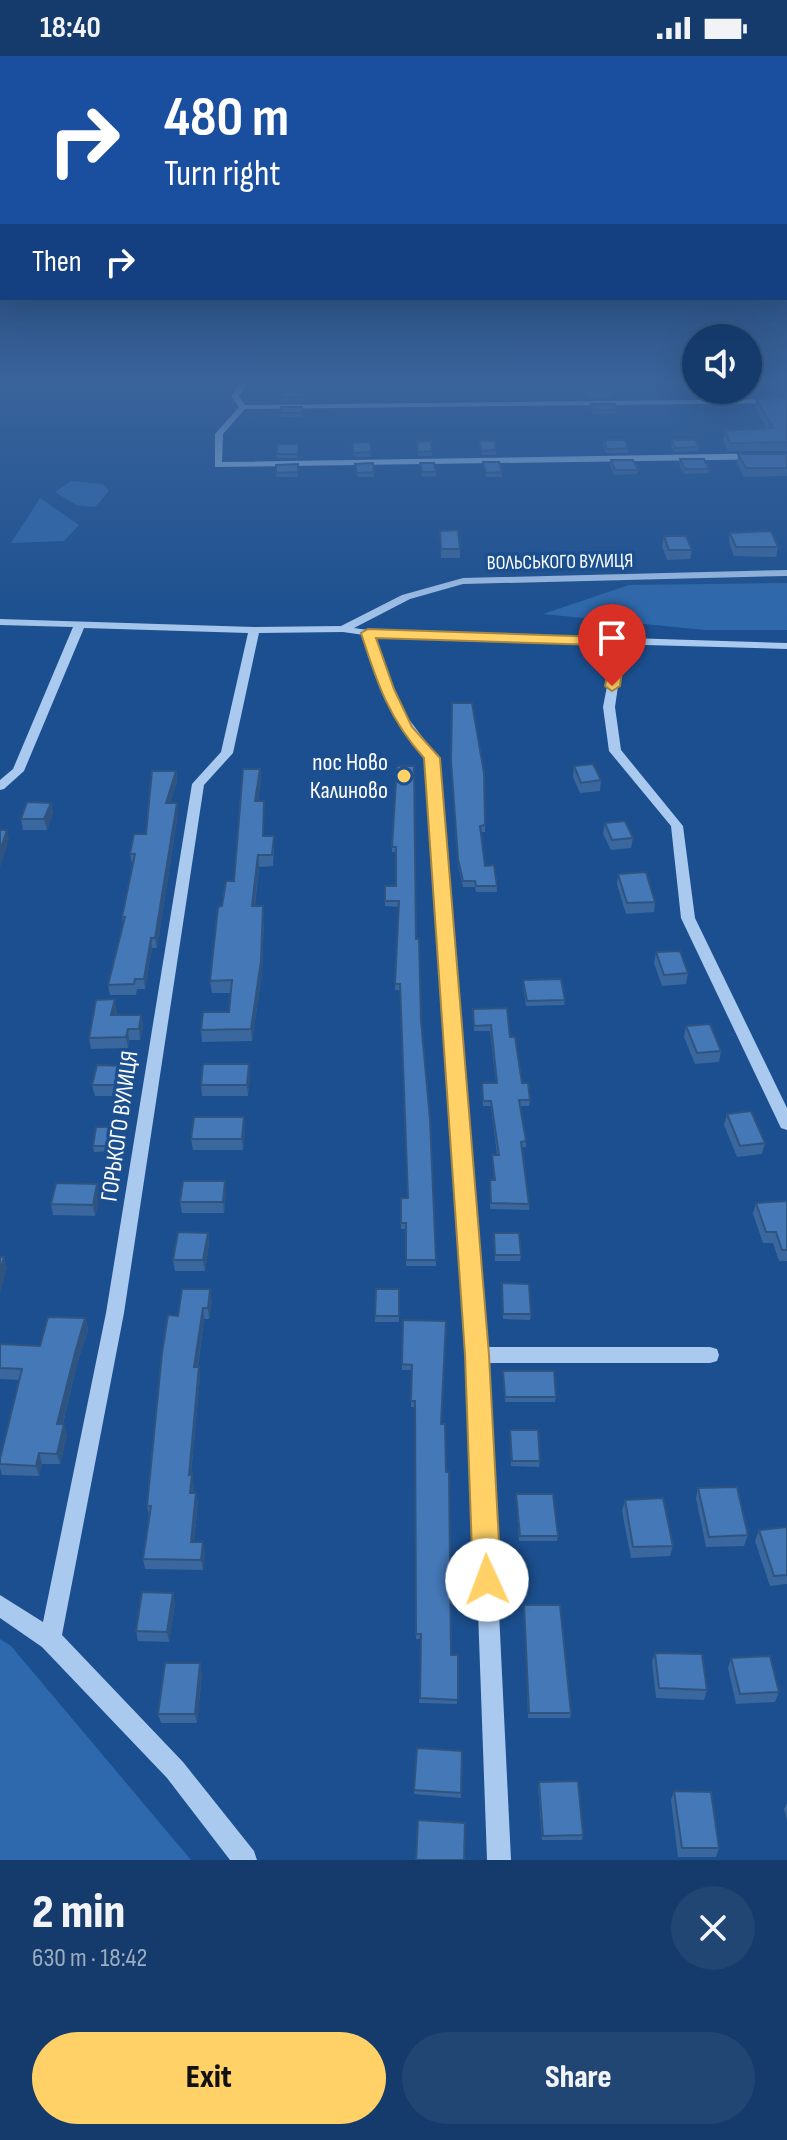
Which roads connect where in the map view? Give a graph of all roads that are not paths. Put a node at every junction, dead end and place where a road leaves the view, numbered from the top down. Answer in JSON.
{"nodes":[{"id":1,"x":787,"y":573,"type":"edge"},
{"id":2,"x":0,"y":622,"type":"edge"},
{"id":3,"x":80,"y":624,"type":"junction"},
{"id":4,"x":343,"y":629,"type":"junction"},
{"id":5,"x":254,"y":630,"type":"junction"},
{"id":6,"x":368,"y":633,"type":"junction"},
{"id":7,"x":602,"y":641,"type":"junction"},
{"id":8,"x":787,"y":646,"type":"edge"},
{"id":9,"x":0,"y":771,"type":"edge"},
{"id":10,"x":18,"y":771,"type":"junction"},
{"id":11,"x":0,"y":786,"type":"edge"},
{"id":12,"x":787,"y":1124,"type":"edge"},
{"id":13,"x":477,"y":1355,"type":"junction"},
{"id":14,"x":710,"y":1355,"type":"dead end"},
{"id":15,"x":0,"y":1606,"type":"edge"},
{"id":16,"x":50,"y":1639,"type":"junction"},
{"id":17,"x":245,"y":1860,"type":"edge"},
{"id":18,"x":499,"y":1860,"type":"edge"}],
"edges":[{"from":1,"to":4,"type":"street","name":"ВОЛЬСЬКОГО ВУЛИЦЯ"},
{"from":2,"to":3,"type":"street"},
{"from":3,"to":5,"type":"street"},
{"from":3,"to":10,"type":"street"},
{"from":4,"to":5,"type":"street"},
{"from":4,"to":6,"type":"street"},
{"from":5,"to":16,"type":"street","name":"ГОРЬКОГО ВУЛИЦЯ"},
{"from":6,"to":7,"type":"street"},
{"from":6,"to":13,"type":"street"},
{"from":7,"to":8,"type":"street"},
{"from":7,"to":12,"type":"street"},
{"from":9,"to":10,"type":"street"},
{"from":10,"to":11,"type":"street"},
{"from":13,"to":14,"type":"street"},
{"from":13,"to":18,"type":"street"},
{"from":15,"to":16,"type":"street"},
{"from":16,"to":17,"type":"street"}]}
